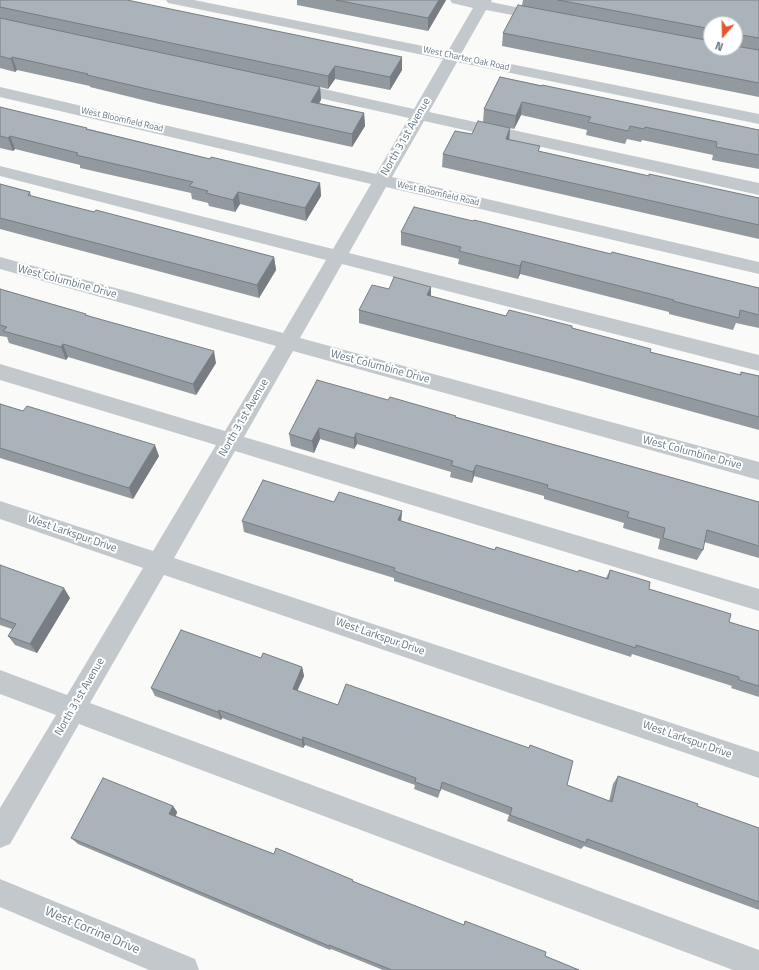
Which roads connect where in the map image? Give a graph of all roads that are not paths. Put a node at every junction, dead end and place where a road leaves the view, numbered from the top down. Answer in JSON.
{"nodes":[{"id":1,"x":173,"y":0,"type":"edge"},
{"id":2,"x":457,"y":0,"type":"edge"},
{"id":3,"x":484,"y":2,"type":"edge"},
{"id":4,"x":559,"y":19,"type":"edge"},
{"id":5,"x":453,"y":57,"type":"junction"},
{"id":6,"x":279,"y":84,"type":"edge"},
{"id":7,"x":0,"y":92,"type":"edge"},
{"id":8,"x":418,"y":115,"type":"junction"},
{"id":9,"x":759,"y":119,"type":"edge"},
{"id":10,"x":0,"y":171,"type":"edge"},
{"id":11,"x":381,"y":181,"type":"junction"},
{"id":12,"x":759,"y":189,"type":"edge"},
{"id":13,"x":337,"y":256,"type":"junction"},
{"id":14,"x":0,"y":263,"type":"edge"},
{"id":15,"x":759,"y":268,"type":"edge"},
{"id":16,"x":288,"y":342,"type":"junction"},
{"id":17,"x":759,"y":363,"type":"edge"},
{"id":18,"x":0,"y":372,"type":"edge"},
{"id":19,"x":230,"y":441,"type":"junction"},
{"id":20,"x":759,"y":471,"type":"edge"},
{"id":21,"x":0,"y":510,"type":"edge"},
{"id":22,"x":159,"y":563,"type":"junction"},
{"id":23,"x":759,"y":600,"type":"edge"},
{"id":24,"x":0,"y":682,"type":"edge"},
{"id":25,"x":73,"y":709,"type":"junction"},
{"id":26,"x":759,"y":765,"type":"edge"},
{"id":27,"x":0,"y":834,"type":"edge"},
{"id":28,"x":0,"y":893,"type":"edge"},
{"id":29,"x":759,"y":965,"type":"edge"},
{"id":30,"x":184,"y":970,"type":"edge"}],
"edges":[{"from":1,"to":5,"type":"street","name":"West Charter Oak Road"},
{"from":2,"to":3,"type":"street"},
{"from":3,"to":4,"type":"street"},
{"from":3,"to":5,"type":"street","name":"North 31st Avenue"},
{"from":5,"to":8,"type":"street","name":"North 31st Avenue"},
{"from":5,"to":9,"type":"street","name":"West Charter Oak Road"},
{"from":6,"to":8,"type":"street"},
{"from":7,"to":11,"type":"street","name":"West Bloomfield Road"},
{"from":8,"to":11,"type":"street","name":"North 31st Avenue"},
{"from":8,"to":12,"type":"street"},
{"from":10,"to":13,"type":"street"},
{"from":11,"to":13,"type":"street","name":"North 31st Avenue"},
{"from":11,"to":15,"type":"street","name":"West Bloomfield Road"},
{"from":13,"to":16,"type":"street","name":"North 31st Avenue"},
{"from":13,"to":17,"type":"street"},
{"from":14,"to":16,"type":"street","name":"West Columbine Drive"},
{"from":16,"to":19,"type":"street","name":"North 31st Avenue"},
{"from":16,"to":20,"type":"street","name":"West Columbine Drive"},
{"from":18,"to":19,"type":"street"},
{"from":19,"to":22,"type":"street","name":"North 31st Avenue"},
{"from":19,"to":23,"type":"street"},
{"from":21,"to":22,"type":"street","name":"West Larkspur Drive"},
{"from":22,"to":25,"type":"street","name":"North 31st Avenue"},
{"from":22,"to":26,"type":"street","name":"West Larkspur Drive"},
{"from":24,"to":25,"type":"street"},
{"from":25,"to":27,"type":"street","name":"North 31st Avenue"},
{"from":25,"to":29,"type":"street"},
{"from":28,"to":30,"type":"street","name":"West Corrine Drive"}]}
